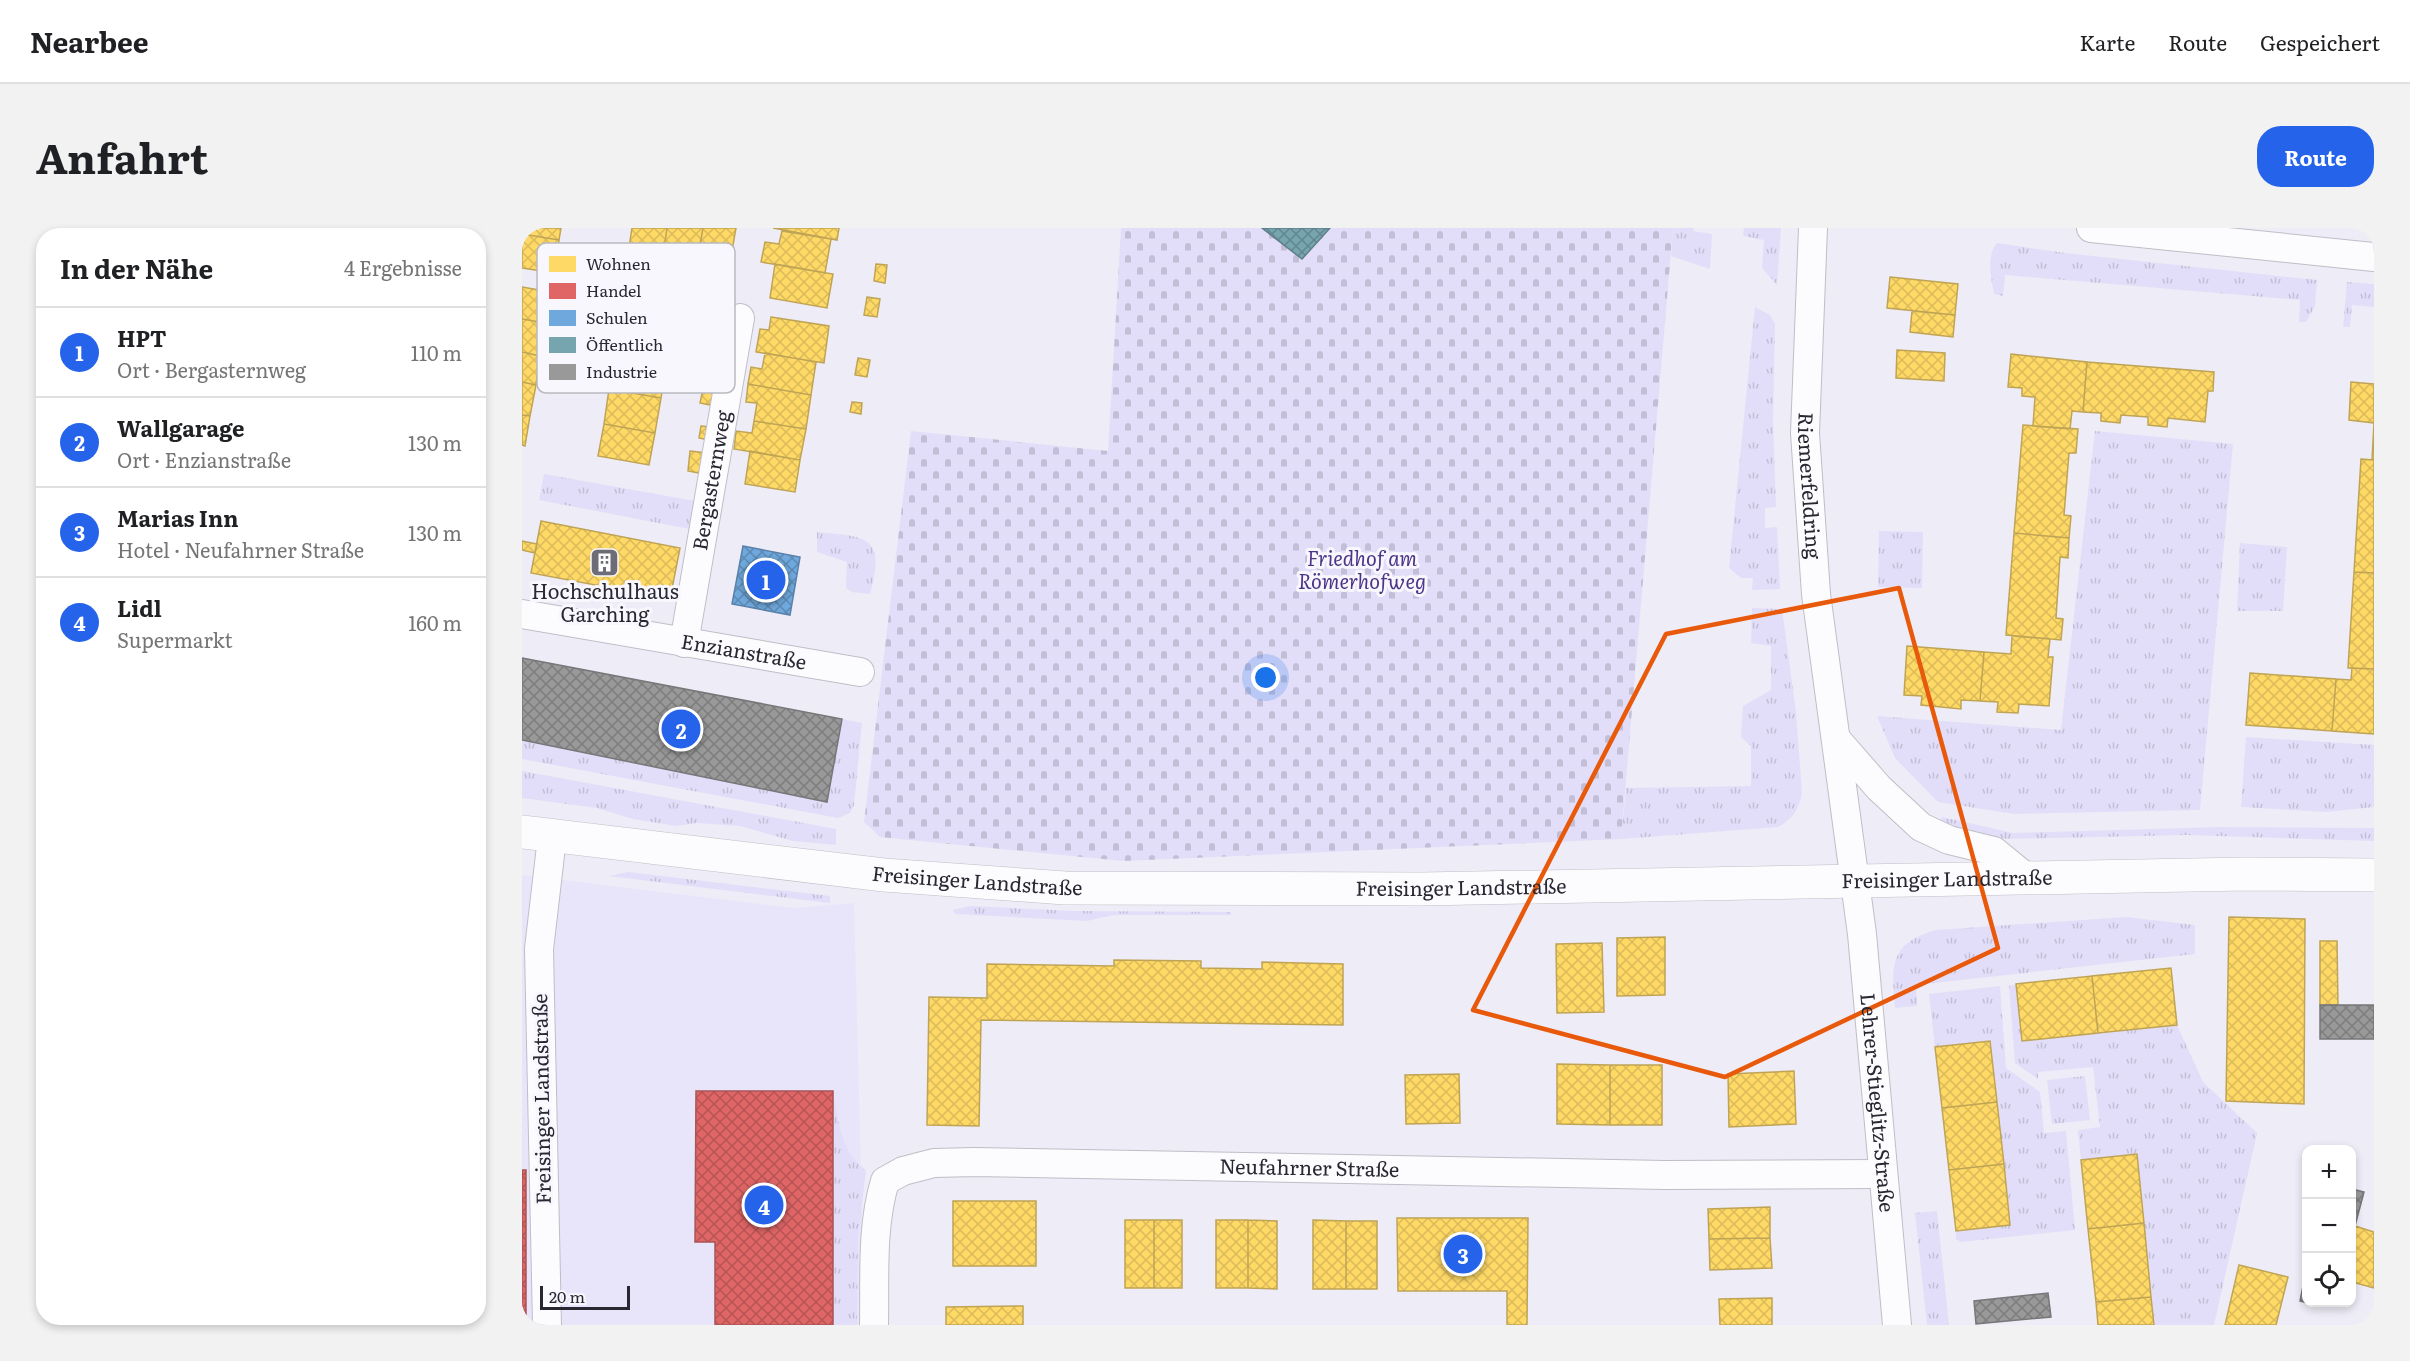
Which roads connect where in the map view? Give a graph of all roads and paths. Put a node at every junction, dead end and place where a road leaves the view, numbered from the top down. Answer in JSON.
{"nodes":[{"id":1,"x":1813,"y":228,"type":"edge"},
{"id":2,"x":2091,"y":228,"type":"edge"},
{"id":3,"x":2318,"y":240,"type":"edge"},
{"id":4,"x":2374,"y":257,"type":"edge"},
{"id":5,"x":740,"y":318,"type":"dead end"},
{"id":6,"x":735,"y":347,"type":"edge"},
{"id":7,"x":727,"y":393,"type":"edge"},
{"id":8,"x":522,"y":614,"type":"edge"},
{"id":9,"x":684,"y":643,"type":"junction"},
{"id":10,"x":860,"y":672,"type":"dead end"},
{"id":11,"x":1838,"y":741,"type":"junction"},
{"id":12,"x":537,"y":835,"type":"edge"},
{"id":13,"x":2374,"y":875,"type":"edge"},
{"id":14,"x":2027,"y":878,"type":"junction"},
{"id":15,"x":1855,"y":881,"type":"junction"},
{"id":16,"x":1882,"y":1174,"type":"junction"},
{"id":17,"x":547,"y":1325,"type":"edge"},
{"id":18,"x":874,"y":1325,"type":"edge"},
{"id":19,"x":1898,"y":1325,"type":"edge"}],
"edges":[{"from":1,"to":11,"type":"street","name":"Riemerfeldring"},
{"from":2,"to":3,"type":"street"},
{"from":3,"to":4,"type":"street"},
{"from":5,"to":6,"type":"street","name":"Bergasternweg"},
{"from":7,"to":9,"type":"street","name":"Bergasternweg"},
{"from":8,"to":9,"type":"street","name":"Enzianstraße"},
{"from":9,"to":10,"type":"street","name":"Enzianstraße"},
{"from":11,"to":14,"type":"street"},
{"from":11,"to":15,"type":"street","name":"Riemerfeldring"},
{"from":12,"to":15,"type":"street","name":"Freisinger Landstraße"},
{"from":12,"to":17,"type":"street","name":"Freisinger Landstraße"},
{"from":13,"to":14,"type":"street","name":"Freisinger Landstraße"},
{"from":14,"to":15,"type":"street","name":"Freisinger Landstraße"},
{"from":15,"to":16,"type":"street","name":"Lehrer-Stieglitz-Straße"},
{"from":16,"to":18,"type":"street","name":"Neufahrner Straße"},
{"from":16,"to":19,"type":"street","name":"Lehrer-Stieglitz-Straße"}]}
